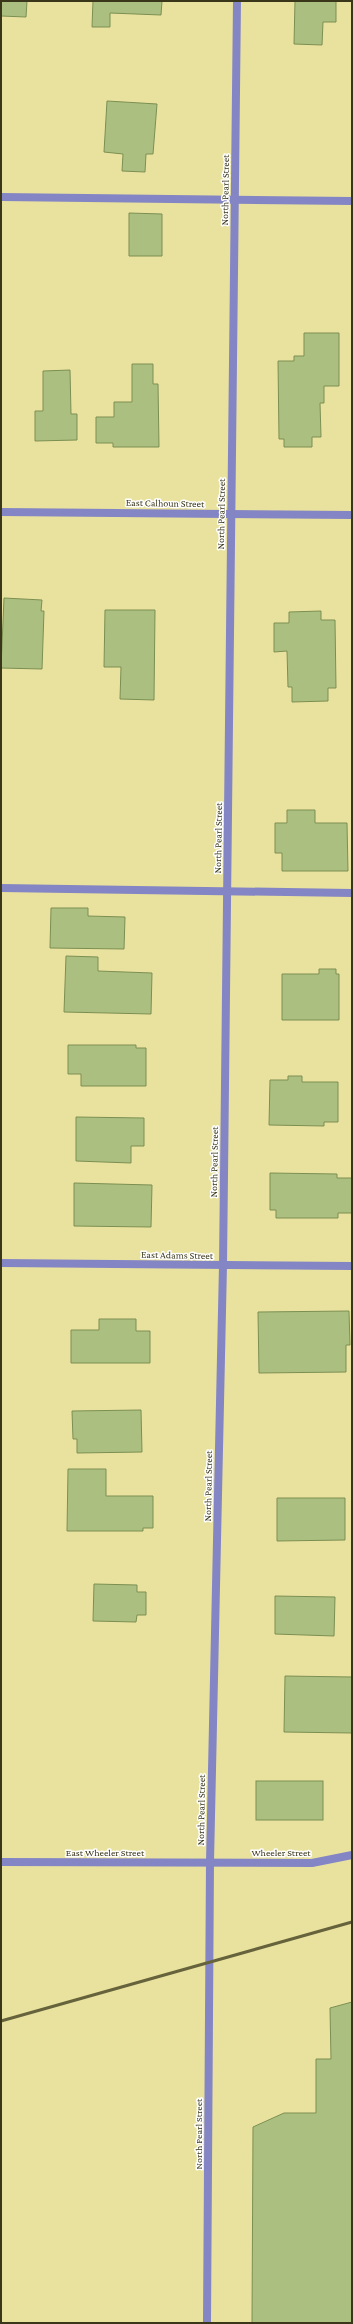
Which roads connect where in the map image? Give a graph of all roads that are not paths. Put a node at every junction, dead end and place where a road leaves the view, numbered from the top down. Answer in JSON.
{"nodes":[{"id":1,"x":237,"y":1,"type":"edge"},
{"id":2,"x":1,"y":197,"type":"edge"},
{"id":3,"x":235,"y":200,"type":"junction"},
{"id":4,"x":352,"y":201,"type":"edge"},
{"id":5,"x":1,"y":512,"type":"edge"},
{"id":6,"x":232,"y":514,"type":"junction"},
{"id":7,"x":352,"y":515,"type":"edge"},
{"id":8,"x":1,"y":888,"type":"edge"},
{"id":9,"x":227,"y":892,"type":"junction"},
{"id":10,"x":352,"y":893,"type":"edge"},
{"id":11,"x":1,"y":1263,"type":"edge"},
{"id":12,"x":223,"y":1265,"type":"junction"},
{"id":13,"x":352,"y":1266,"type":"edge"},
{"id":14,"x":352,"y":1855,"type":"edge"},
{"id":15,"x":1,"y":1862,"type":"edge"},
{"id":16,"x":210,"y":1862,"type":"junction"},
{"id":17,"x":207,"y":2323,"type":"edge"}],
"edges":[{"from":1,"to":3,"type":"street","name":"North Pearl Street"},
{"from":2,"to":3,"type":"street"},
{"from":3,"to":4,"type":"street"},
{"from":3,"to":6,"type":"street","name":"North Pearl Street"},
{"from":5,"to":6,"type":"street","name":"East Calhoun Street"},
{"from":6,"to":7,"type":"street","name":"East Calhoun Street"},
{"from":6,"to":9,"type":"street","name":"North Pearl Street"},
{"from":8,"to":9,"type":"street"},
{"from":9,"to":10,"type":"street"},
{"from":9,"to":12,"type":"street","name":"North Pearl Street"},
{"from":11,"to":12,"type":"street","name":"East Adams Street"},
{"from":12,"to":13,"type":"street","name":"East Adams Street"},
{"from":12,"to":16,"type":"street","name":"North Pearl Street"},
{"from":14,"to":16,"type":"street","name":"Wheeler Street"},
{"from":15,"to":16,"type":"street","name":"East Wheeler Street"},
{"from":16,"to":17,"type":"street","name":"North Pearl Street"}]}
